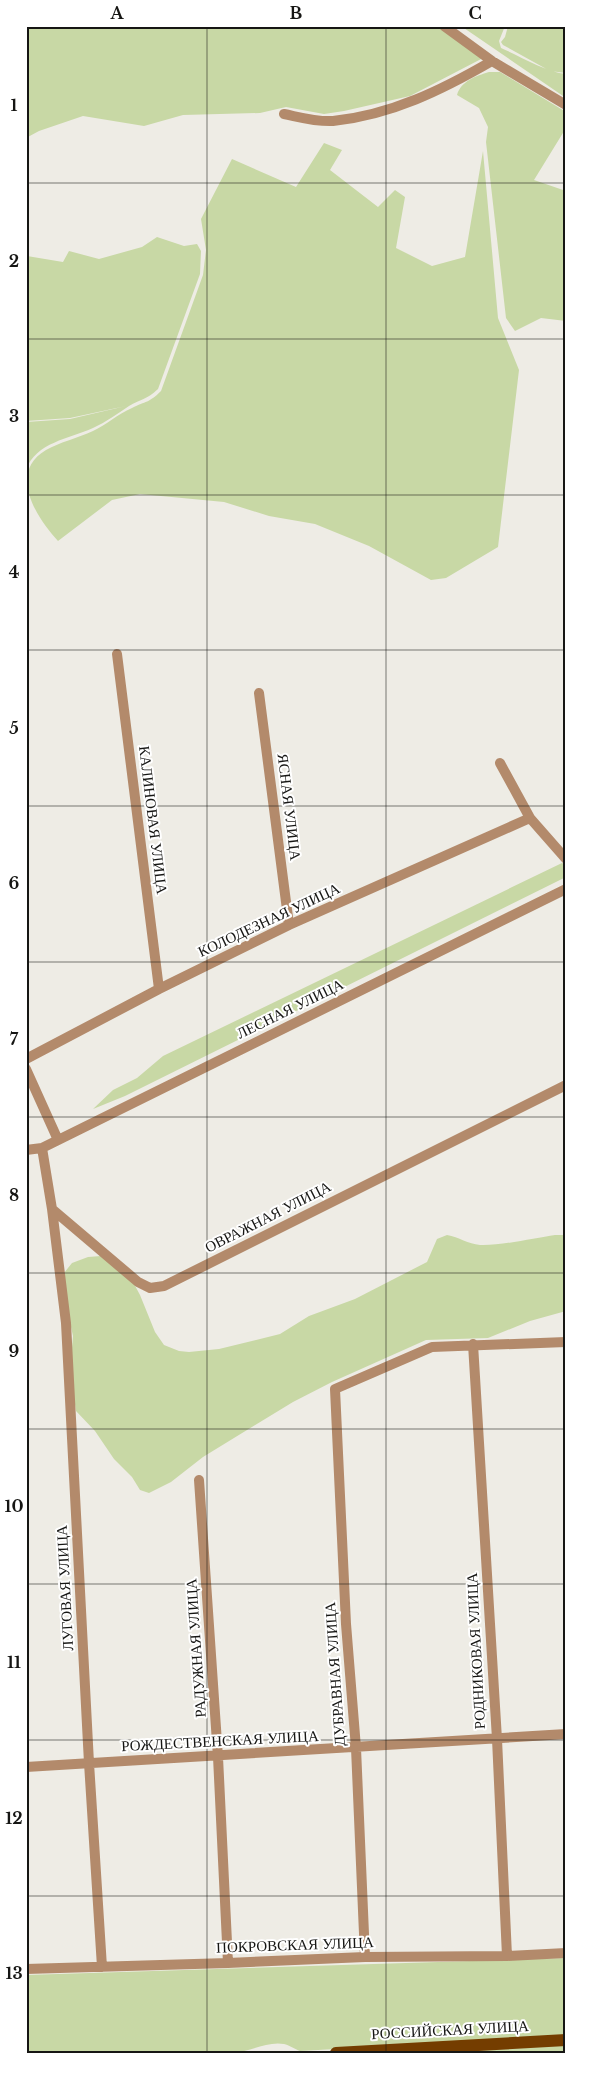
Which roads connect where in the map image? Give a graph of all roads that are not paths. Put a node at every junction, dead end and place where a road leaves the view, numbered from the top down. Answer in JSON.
{"nodes":[{"id":1,"x":444,"y":26,"type":"edge"},
{"id":2,"x":492,"y":61,"type":"junction"},
{"id":3,"x":566,"y":105,"type":"edge"},
{"id":4,"x":284,"y":114,"type":"dead end"},
{"id":5,"x":117,"y":654,"type":"dead end"},
{"id":6,"x":259,"y":693,"type":"dead end"},
{"id":7,"x":500,"y":763,"type":"dead end"},
{"id":8,"x":530,"y":818,"type":"junction"},
{"id":9,"x":566,"y":859,"type":"edge"},
{"id":10,"x":566,"y":889,"type":"edge"},
{"id":11,"x":289,"y":925,"type":"junction"},
{"id":12,"x":159,"y":989,"type":"junction"},
{"id":13,"x":26,"y":1059,"type":"edge"},
{"id":14,"x":26,"y":1069,"type":"edge"},
{"id":15,"x":566,"y":1085,"type":"edge"},
{"id":16,"x":58,"y":1140,"type":"junction"},
{"id":17,"x":42,"y":1148,"type":"junction"},
{"id":18,"x":26,"y":1150,"type":"edge"},
{"id":19,"x":52,"y":1209,"type":"junction"},
{"id":20,"x":566,"y":1342,"type":"edge"},
{"id":21,"x":473,"y":1344,"type":"junction"},
{"id":22,"x":199,"y":1480,"type":"dead end"},
{"id":23,"x":566,"y":1734,"type":"edge"},
{"id":24,"x":496,"y":1739,"type":"junction"},
{"id":25,"x":356,"y":1748,"type":"junction"},
{"id":26,"x":218,"y":1757,"type":"junction"},
{"id":27,"x":89,"y":1763,"type":"junction"},
{"id":28,"x":26,"y":1767,"type":"edge"},
{"id":29,"x":566,"y":1953,"type":"edge"},
{"id":30,"x":507,"y":1956,"type":"junction"},
{"id":31,"x":365,"y":1957,"type":"junction"},
{"id":32,"x":228,"y":1964,"type":"junction"},
{"id":33,"x":102,"y":1967,"type":"junction"},
{"id":34,"x":26,"y":1969,"type":"edge"},
{"id":35,"x":566,"y":2040,"type":"edge"},
{"id":36,"x":356,"y":2052,"type":"edge"},
{"id":37,"x":336,"y":2053,"type":"edge"}],
"edges":[{"from":1,"to":2,"type":"street"},
{"from":2,"to":3,"type":"street"},
{"from":2,"to":4,"type":"street"},
{"from":5,"to":12,"type":"street","name":"КАЛИНОВАЯ УЛИЦА"},
{"from":6,"to":11,"type":"street","name":"ЯСНАЯ УЛИЦА"},
{"from":7,"to":8,"type":"street"},
{"from":8,"to":9,"type":"street"},
{"from":8,"to":11,"type":"street","name":"КОЛОДЕЗНАЯ УЛИЦА"},
{"from":10,"to":16,"type":"street","name":"ЛЕСНАЯ УЛИЦА"},
{"from":11,"to":12,"type":"street","name":"КОЛОДЕЗНАЯ УЛИЦА"},
{"from":12,"to":13,"type":"street","name":"КОЛОДЕЗНАЯ УЛИЦА"},
{"from":14,"to":16,"type":"street"},
{"from":15,"to":19,"type":"street","name":"ОВРАЖНАЯ УЛИЦА"},
{"from":16,"to":17,"type":"street","name":"ЛЕСНАЯ УЛИЦА"},
{"from":17,"to":18,"type":"street","name":"ЛЕСНАЯ УЛИЦА"},
{"from":17,"to":19,"type":"street"},
{"from":19,"to":27,"type":"street","name":"ЛУГОВАЯ УЛИЦА"},
{"from":20,"to":21,"type":"street"},
{"from":21,"to":24,"type":"street","name":"РОДНИКОВАЯ УЛИЦА"},
{"from":21,"to":25,"type":"street","name":"ДУБРАВНАЯ УЛИЦА"},
{"from":22,"to":26,"type":"street","name":"РАДУЖНАЯ УЛИЦА"},
{"from":23,"to":24,"type":"street","name":"РОЖДЕСТВЕНСКАЯ УЛИЦА"},
{"from":24,"to":25,"type":"street","name":"РОЖДЕСТВЕНСКАЯ УЛИЦА"},
{"from":24,"to":30,"type":"street","name":"РОДНИКОВАЯ УЛИЦА"},
{"from":25,"to":26,"type":"street","name":"РОЖДЕСТВЕНСКАЯ УЛИЦА"},
{"from":25,"to":31,"type":"street","name":"ДУБРАВНАЯ УЛИЦА"},
{"from":26,"to":27,"type":"street","name":"РОЖДЕСТВЕНСКАЯ УЛИЦА"},
{"from":26,"to":32,"type":"street","name":"РАДУЖНАЯ УЛИЦА"},
{"from":27,"to":28,"type":"street","name":"РОЖДЕСТВЕНСКАЯ УЛИЦА"},
{"from":27,"to":33,"type":"street","name":"ЛУГОВАЯ УЛИЦА"},
{"from":29,"to":30,"type":"street","name":"ПОКРОВСКАЯ УЛИЦА"},
{"from":30,"to":31,"type":"street","name":"ПОКРОВСКАЯ УЛИЦА"},
{"from":31,"to":32,"type":"street","name":"ПОКРОВСКАЯ УЛИЦА"},
{"from":32,"to":33,"type":"street","name":"ПОКРОВСКАЯ УЛИЦА"},
{"from":33,"to":34,"type":"street","name":"ПОКРОВСКАЯ УЛИЦА"},
{"from":35,"to":36,"type":"main road","name":"РОССИЙСКАЯ УЛИЦА"},
{"from":36,"to":37,"type":"main road","name":"РОССИЙСКАЯ УЛИЦА"}]}
